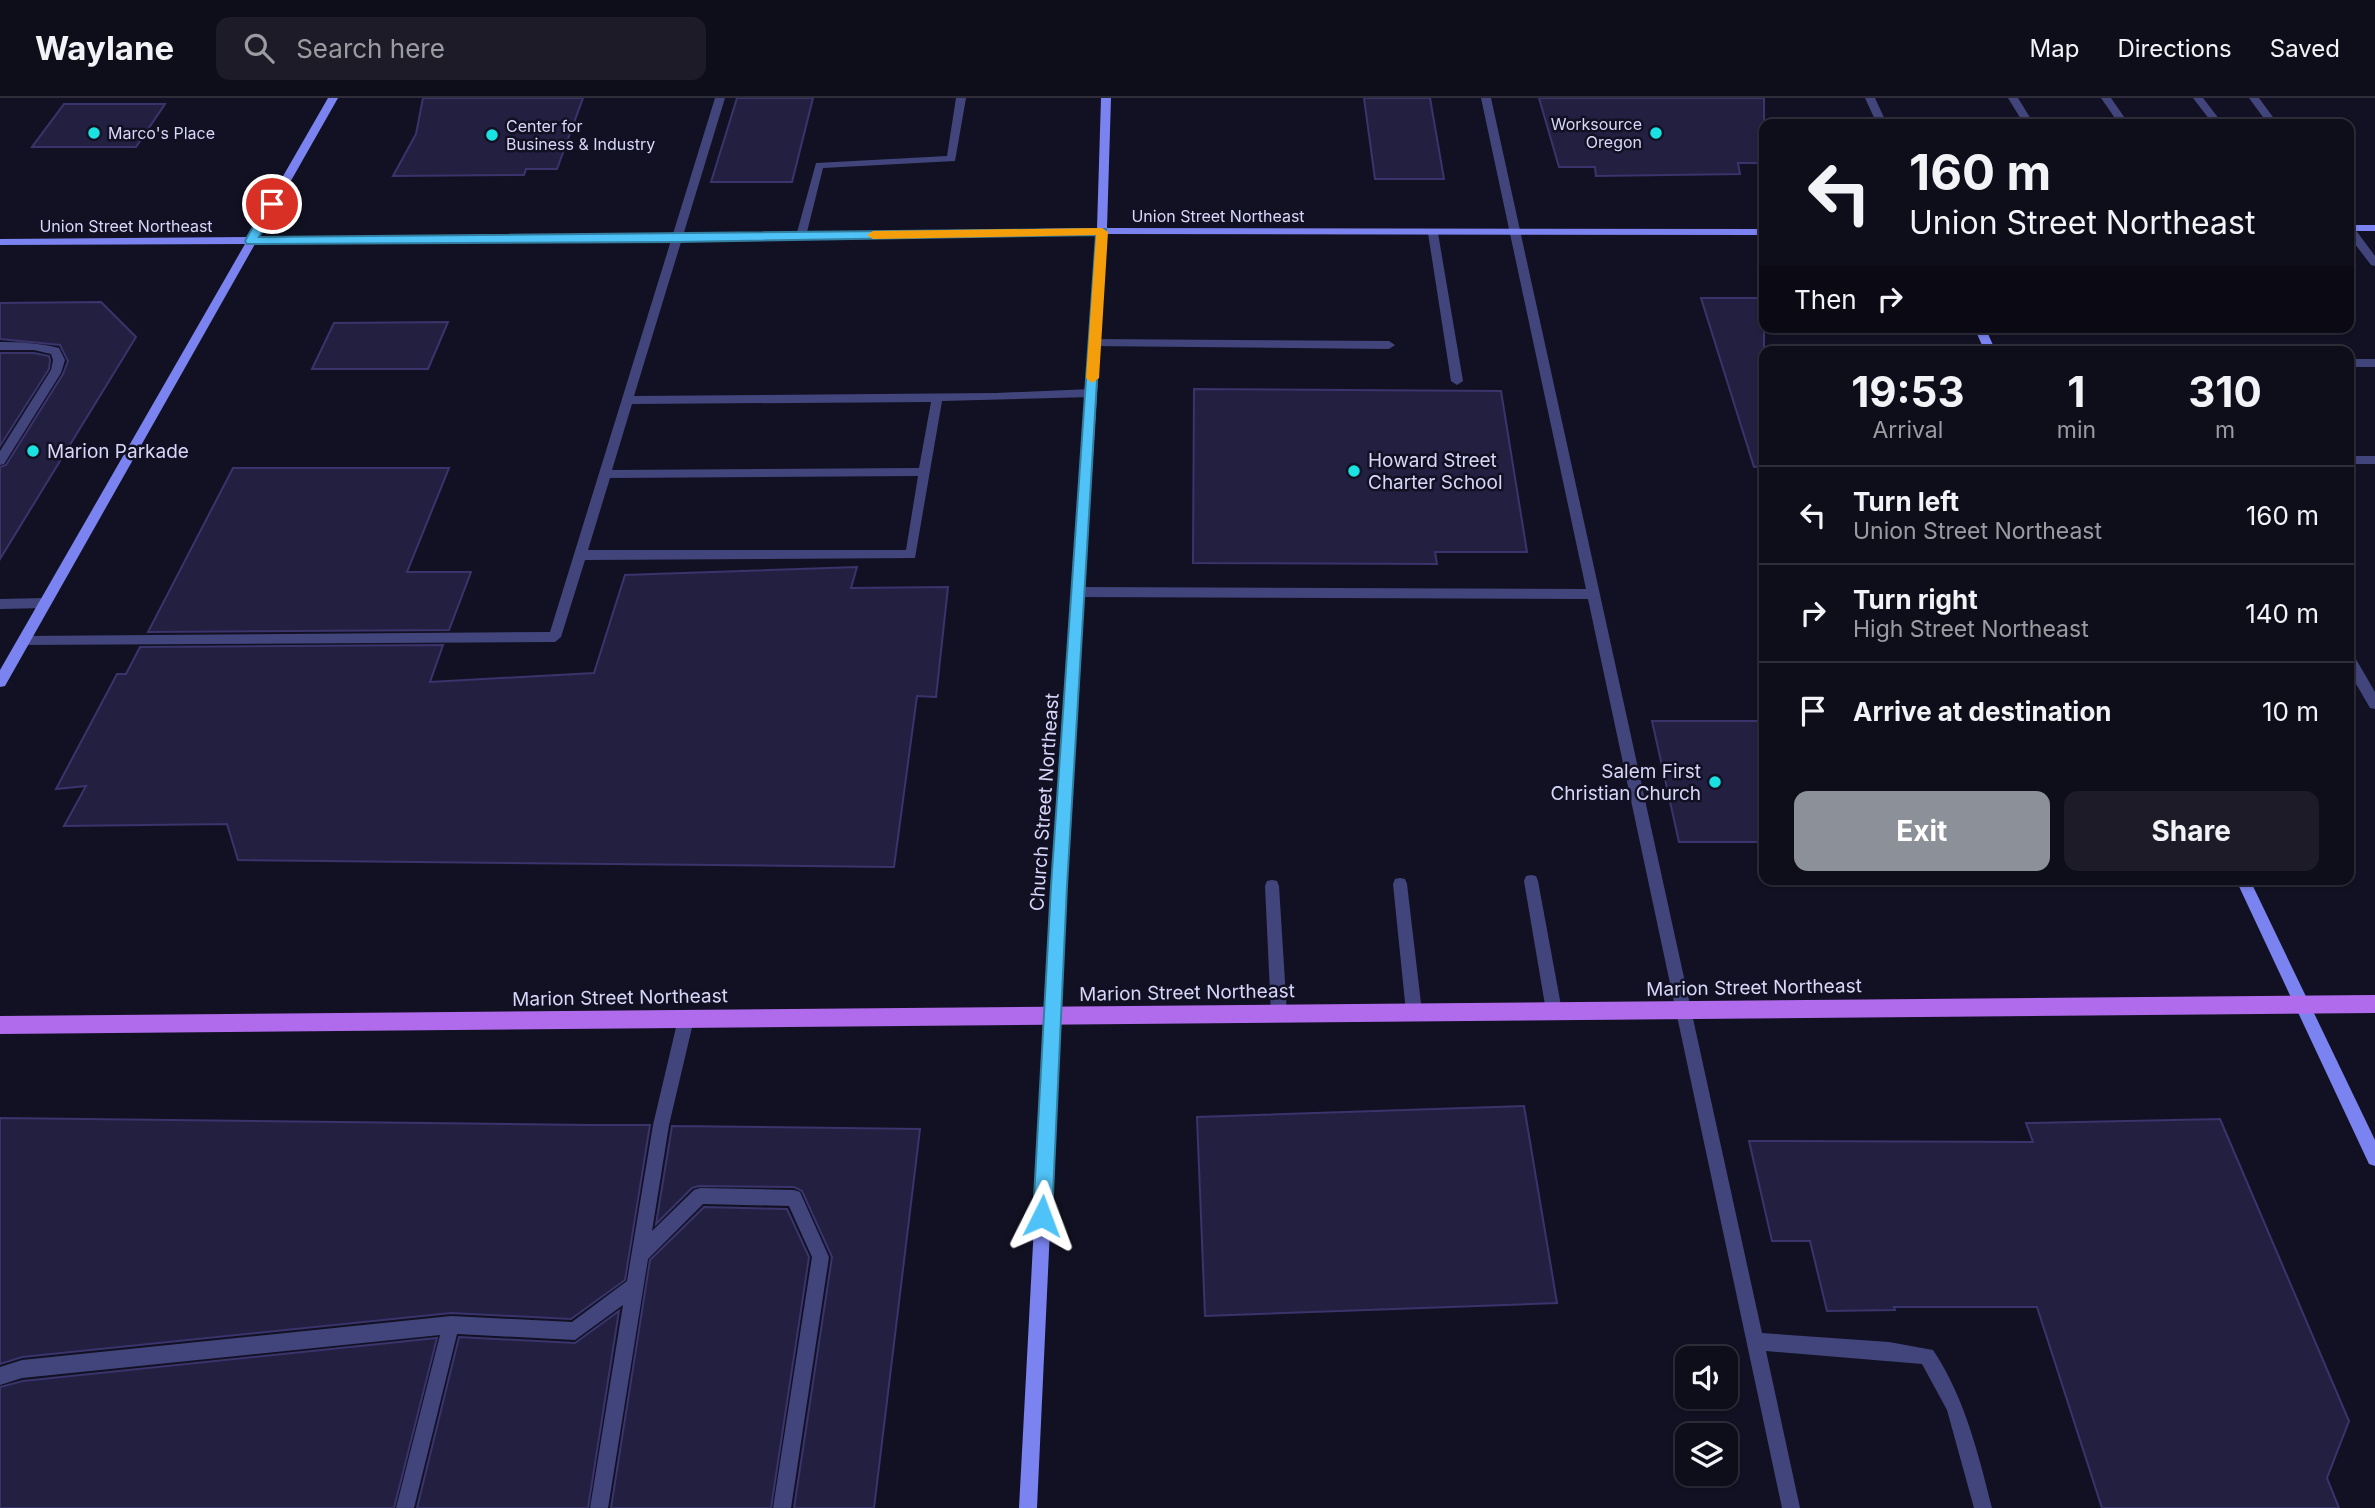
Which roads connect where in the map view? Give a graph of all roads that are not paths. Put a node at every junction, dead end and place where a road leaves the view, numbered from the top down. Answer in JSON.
{"nodes":[{"id":1,"x":333,"y":98,"type":"edge"},
{"id":2,"x":720,"y":98,"type":"edge"},
{"id":3,"x":961,"y":98,"type":"edge"},
{"id":4,"x":1106,"y":98,"type":"edge"},
{"id":5,"x":1486,"y":98,"type":"edge"},
{"id":6,"x":1870,"y":98,"type":"edge"},
{"id":7,"x":2013,"y":98,"type":"edge"},
{"id":8,"x":2106,"y":98,"type":"edge"},
{"id":9,"x":2199,"y":98,"type":"edge"},
{"id":10,"x":2254,"y":98,"type":"edge"},
{"id":11,"x":1880,"y":119,"type":"edge"},
{"id":12,"x":2026,"y":119,"type":"edge"},
{"id":13,"x":2121,"y":119,"type":"edge"},
{"id":14,"x":2214,"y":119,"type":"edge"},
{"id":15,"x":2269,"y":119,"type":"edge"},
{"id":16,"x":2354,"y":228,"type":"edge"},
{"id":17,"x":2375,"y":228,"type":"edge"},
{"id":18,"x":1102,"y":232,"type":"junction"},
{"id":19,"x":1759,"y":232,"type":"edge"},
{"id":20,"x":1433,"y":233,"type":"junction"},
{"id":21,"x":1515,"y":233,"type":"junction"},
{"id":22,"x":2354,"y":235,"type":"edge"},
{"id":23,"x":801,"y":236,"type":"junction"},
{"id":24,"x":677,"y":238,"type":"junction"},
{"id":25,"x":251,"y":241,"type":"junction"},
{"id":26,"x":0,"y":242,"type":"edge"},
{"id":27,"x":2375,"y":263,"type":"edge"},
{"id":28,"x":1095,"y":343,"type":"junction"},
{"id":29,"x":1389,"y":345,"type":"dead end"},
{"id":30,"x":0,"y":346,"type":"edge"},
{"id":31,"x":2354,"y":363,"type":"edge"},
{"id":32,"x":2375,"y":363,"type":"edge"},
{"id":33,"x":1457,"y":382,"type":"dead end"},
{"id":34,"x":1091,"y":393,"type":"junction"},
{"id":35,"x":937,"y":397,"type":"junction"},
{"id":36,"x":628,"y":400,"type":"junction"},
{"id":37,"x":2354,"y":460,"type":"edge"},
{"id":38,"x":2375,"y":460,"type":"edge"},
{"id":39,"x":0,"y":461,"type":"edge"},
{"id":40,"x":925,"y":472,"type":"junction"},
{"id":41,"x":606,"y":474,"type":"junction"},
{"id":42,"x":580,"y":555,"type":"junction"},
{"id":43,"x":1078,"y":592,"type":"junction"},
{"id":44,"x":1594,"y":594,"type":"junction"},
{"id":45,"x":46,"y":603,"type":"junction"},
{"id":46,"x":0,"y":604,"type":"edge"},
{"id":47,"x":23,"y":641,"type":"junction"},
{"id":48,"x":2354,"y":668,"type":"edge"},
{"id":49,"x":0,"y":682,"type":"edge"},
{"id":50,"x":2375,"y":704,"type":"edge"},
{"id":51,"x":1531,"y":881,"type":"dead end"},
{"id":52,"x":1400,"y":884,"type":"dead end"},
{"id":53,"x":2245,"y":885,"type":"edge"},
{"id":54,"x":1272,"y":886,"type":"dead end"},
{"id":55,"x":2302,"y":1004,"type":"junction"},
{"id":56,"x":2375,"y":1004,"type":"edge"},
{"id":57,"x":1683,"y":1010,"type":"junction"},
{"id":58,"x":1553,"y":1011,"type":"junction"},
{"id":59,"x":1415,"y":1012,"type":"junction"},
{"id":60,"x":1279,"y":1014,"type":"junction"},
{"id":61,"x":1052,"y":1016,"type":"junction"},
{"id":62,"x":686,"y":1019,"type":"junction"},
{"id":63,"x":0,"y":1025,"type":"edge"},
{"id":64,"x":2375,"y":1158,"type":"edge"},
{"id":65,"x":642,"y":1253,"type":"junction"},
{"id":66,"x":637,"y":1284,"type":"junction"},
{"id":67,"x":451,"y":1325,"type":"junction"},
{"id":68,"x":1755,"y":1341,"type":"junction"},
{"id":69,"x":0,"y":1376,"type":"edge"},
{"id":70,"x":405,"y":1508,"type":"edge"},
{"id":71,"x":599,"y":1508,"type":"edge"},
{"id":72,"x":782,"y":1508,"type":"edge"},
{"id":73,"x":1028,"y":1508,"type":"edge"},
{"id":74,"x":1791,"y":1508,"type":"edge"},
{"id":75,"x":1983,"y":1508,"type":"edge"}],
"edges":[{"from":1,"to":25,"type":"street"},
{"from":2,"to":24,"type":"street"},
{"from":3,"to":23,"type":"street"},
{"from":4,"to":18,"type":"street","name":"Church Street Northeast"},
{"from":5,"to":21,"type":"street"},
{"from":6,"to":11,"type":"street"},
{"from":7,"to":12,"type":"street"},
{"from":8,"to":13,"type":"street"},
{"from":9,"to":14,"type":"street"},
{"from":10,"to":15,"type":"street"},
{"from":16,"to":17,"type":"street"},
{"from":18,"to":20,"type":"street","name":"Union Street Northeast"},
{"from":18,"to":23,"type":"street","name":"Union Street Northeast"},
{"from":18,"to":28,"type":"street","name":"Church Street Northeast"},
{"from":19,"to":21,"type":"street","name":"Union Street Northeast"},
{"from":20,"to":21,"type":"street","name":"Union Street Northeast"},
{"from":20,"to":33,"type":"street"},
{"from":21,"to":44,"type":"street"},
{"from":22,"to":27,"type":"street"},
{"from":23,"to":24,"type":"street","name":"Union Street Northeast"},
{"from":24,"to":25,"type":"street","name":"Union Street Northeast"},
{"from":24,"to":36,"type":"street"},
{"from":25,"to":26,"type":"street","name":"Union Street Northeast"},
{"from":25,"to":45,"type":"street"},
{"from":28,"to":29,"type":"street"},
{"from":28,"to":34,"type":"street","name":"Church Street Northeast"},
{"from":30,"to":39,"type":"street"},
{"from":31,"to":32,"type":"street"},
{"from":34,"to":35,"type":"street"},
{"from":34,"to":43,"type":"street","name":"Church Street Northeast"},
{"from":35,"to":36,"type":"street"},
{"from":35,"to":40,"type":"street"},
{"from":36,"to":41,"type":"street"},
{"from":37,"to":38,"type":"street"},
{"from":40,"to":41,"type":"street"},
{"from":40,"to":42,"type":"street"},
{"from":41,"to":42,"type":"street"},
{"from":42,"to":47,"type":"street"},
{"from":43,"to":44,"type":"street"},
{"from":43,"to":61,"type":"street","name":"Church Street Northeast"},
{"from":44,"to":57,"type":"street"},
{"from":45,"to":46,"type":"street"},
{"from":45,"to":47,"type":"street"},
{"from":47,"to":49,"type":"street"},
{"from":48,"to":50,"type":"street"},
{"from":51,"to":58,"type":"street"},
{"from":52,"to":59,"type":"street"},
{"from":53,"to":55,"type":"street"},
{"from":54,"to":60,"type":"street"},
{"from":55,"to":56,"type":"main road","name":"Marion Street Northeast"},
{"from":55,"to":57,"type":"main road","name":"Marion Street Northeast"},
{"from":55,"to":64,"type":"street"},
{"from":57,"to":58,"type":"main road","name":"Marion Street Northeast"},
{"from":57,"to":68,"type":"street"},
{"from":58,"to":59,"type":"main road","name":"Marion Street Northeast"},
{"from":59,"to":60,"type":"main road","name":"Marion Street Northeast"},
{"from":60,"to":61,"type":"main road","name":"Marion Street Northeast"},
{"from":61,"to":62,"type":"main road","name":"Marion Street Northeast"},
{"from":61,"to":73,"type":"street","name":"Church Street Northeast"},
{"from":62,"to":63,"type":"main road","name":"Marion Street Northeast"},
{"from":62,"to":65,"type":"street"},
{"from":65,"to":66,"type":"street"},
{"from":65,"to":72,"type":"street"},
{"from":66,"to":67,"type":"street"},
{"from":66,"to":71,"type":"street"},
{"from":67,"to":69,"type":"street"},
{"from":67,"to":70,"type":"street"},
{"from":68,"to":74,"type":"street"},
{"from":68,"to":75,"type":"street"}]}
